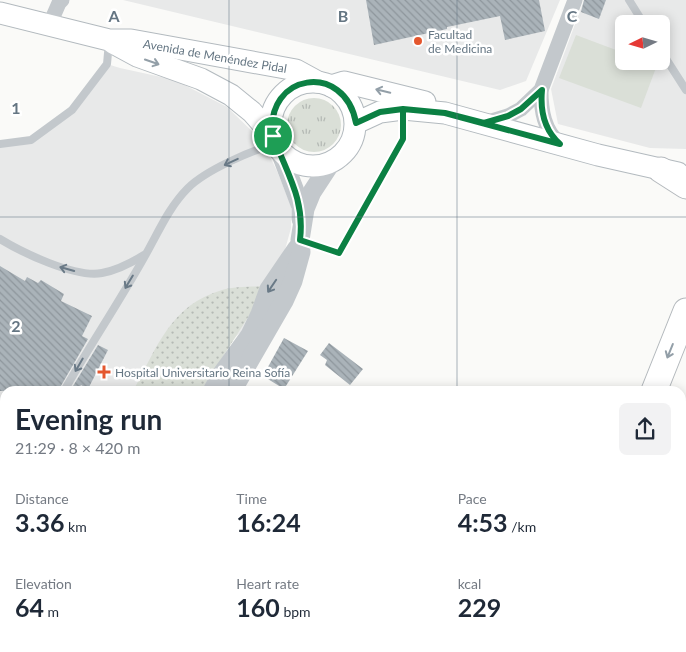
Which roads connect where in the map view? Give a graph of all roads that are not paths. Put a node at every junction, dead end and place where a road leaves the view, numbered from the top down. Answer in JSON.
{"nodes":[{"id":1,"x":62,"y":0,"type":"edge"},
{"id":2,"x":575,"y":0,"type":"edge"},
{"id":3,"x":629,"y":0,"type":"edge"},
{"id":4,"x":0,"y":13,"type":"edge"},
{"id":5,"x":638,"y":15,"type":"edge"},
{"id":6,"x":49,"y":26,"type":"junction"},
{"id":7,"x":109,"y":40,"type":"junction"},
{"id":8,"x":670,"y":65,"type":"edge"},
{"id":9,"x":324,"y":84,"type":"junction"},
{"id":10,"x":542,"y":90,"type":"junction"},
{"id":11,"x":686,"y":90,"type":"edge"},
{"id":12,"x":403,"y":109,"type":"junction"},
{"id":13,"x":445,"y":113,"type":"junction"},
{"id":14,"x":356,"y":123,"type":"junction"},
{"id":15,"x":484,"y":123,"type":"junction"},
{"id":16,"x":276,"y":143,"type":"junction"},
{"id":17,"x":0,"y":144,"type":"edge"},
{"id":18,"x":560,"y":144,"type":"junction"},
{"id":19,"x":331,"y":163,"type":"junction"},
{"id":20,"x":686,"y":168,"type":"edge"},
{"id":21,"x":661,"y":170,"type":"junction"},
{"id":22,"x":686,"y":174,"type":"edge"},
{"id":23,"x":686,"y":186,"type":"edge"},
{"id":24,"x":301,"y":238,"type":"junction"},
{"id":25,"x":0,"y":239,"type":"edge"},
{"id":26,"x":146,"y":254,"type":"junction"},
{"id":27,"x":686,"y":311,"type":"edge"},
{"id":28,"x":67,"y":386,"type":"edge"},
{"id":29,"x":215,"y":386,"type":"edge"},
{"id":30,"x":235,"y":386,"type":"edge"},
{"id":31,"x":656,"y":386,"type":"edge"}],
"edges":[{"from":1,"to":6,"type":"street"},
{"from":2,"to":10,"type":"street"},
{"from":3,"to":5,"type":"lane"},
{"from":4,"to":6,"type":"main road","name":"Avenida de Menéndez Pidal"},
{"from":6,"to":7,"type":"main road","name":"Avenida de Menéndez Pidal"},
{"from":7,"to":9,"type":"main road","name":"Avenida de Menéndez Pidal"},
{"from":7,"to":16,"type":"main road","name":"Avenida de Menéndez Pidal","one_way":true},
{"from":7,"to":17,"type":"lane"},
{"from":8,"to":11,"type":"lane"},
{"from":13,"to":9,"type":"main road","one_way":true},
{"from":9,"to":14,"type":"main road"},
{"from":9,"to":16,"type":"main road"},
{"from":10,"to":15,"type":"street"},
{"from":10,"to":18,"type":"street"},
{"from":12,"to":13,"type":"main road"},
{"from":12,"to":14,"type":"main road"},
{"from":12,"to":24,"type":"lane"},
{"from":13,"to":15,"type":"main road"},
{"from":14,"to":19,"type":"main road"},
{"from":15,"to":18,"type":"main road"},
{"from":16,"to":19,"type":"main road"},
{"from":16,"to":24,"type":"street"},
{"from":16,"to":26,"type":"lane","one_way":true},
{"from":18,"to":21,"type":"main road"},
{"from":19,"to":24,"type":"street"},
{"from":20,"to":21,"type":"highway"},
{"from":21,"to":22,"type":"main road"},
{"from":21,"to":23,"type":"highway"},
{"from":24,"to":29,"type":"street","one_way":true},
{"from":24,"to":30,"type":"street"},
{"from":26,"to":25,"type":"lane","one_way":true},
{"from":26,"to":28,"type":"lane","one_way":true},
{"from":27,"to":31,"type":"highway","one_way":true}]}
